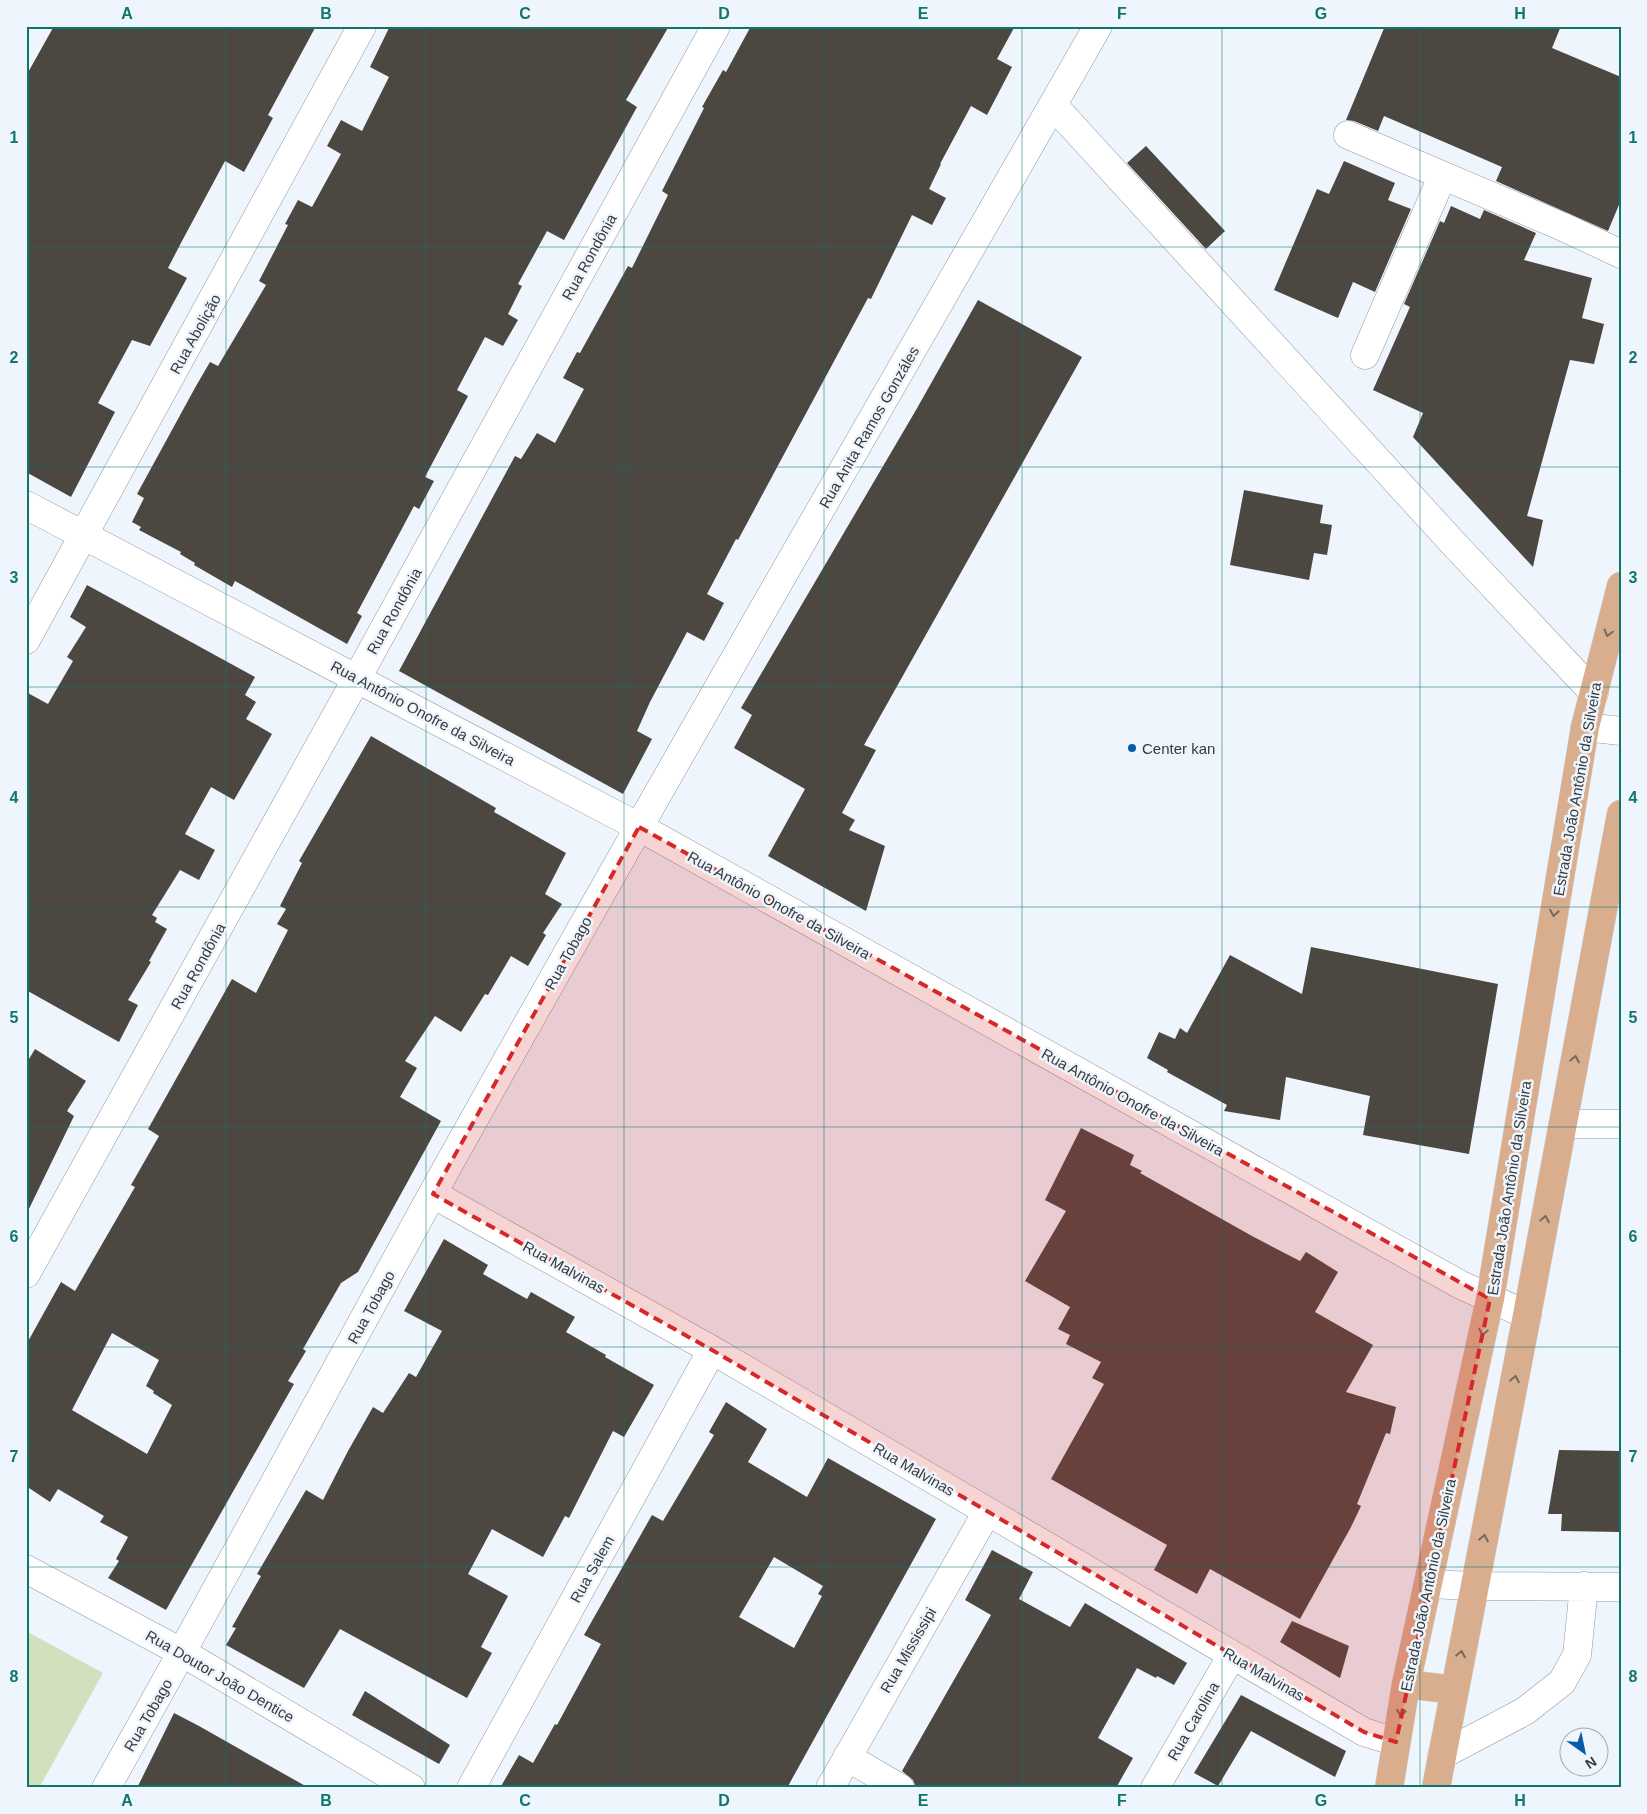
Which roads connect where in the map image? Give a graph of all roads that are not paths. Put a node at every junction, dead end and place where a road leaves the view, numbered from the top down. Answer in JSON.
{"nodes":[{"id":1,"x":362,"y":26,"type":"edge"},
{"id":2,"x":716,"y":26,"type":"edge"},
{"id":3,"x":1098,"y":26,"type":"edge"},
{"id":4,"x":1053,"y":104,"type":"junction"},
{"id":5,"x":1348,"y":135,"type":"dead end"},
{"id":6,"x":1442,"y":177,"type":"junction"},
{"id":7,"x":1621,"y":254,"type":"edge"},
{"id":8,"x":1365,"y":355,"type":"dead end"},
{"id":9,"x":26,"y":505,"type":"edge"},
{"id":10,"x":84,"y":537,"type":"junction"},
{"id":11,"x":1621,"y":586,"type":"edge"},
{"id":12,"x":26,"y":640,"type":"edge"},
{"id":13,"x":357,"y":678,"type":"junction"},
{"id":14,"x":1594,"y":693,"type":"junction"},
{"id":15,"x":1585,"y":727,"type":"junction"},
{"id":16,"x":1621,"y":731,"type":"edge"},
{"id":17,"x":1621,"y":814,"type":"edge"},
{"id":18,"x":639,"y":827,"type":"junction"},
{"id":19,"x":1563,"y":1124,"type":"junction"},
{"id":20,"x":1621,"y":1124,"type":"edge"},
{"id":21,"x":433,"y":1194,"type":"junction"},
{"id":22,"x":26,"y":1274,"type":"edge"},
{"id":23,"x":1490,"y":1299,"type":"junction"},
{"id":24,"x":1527,"y":1315,"type":"junction"},
{"id":25,"x":712,"y":1350,"type":"junction"},
{"id":26,"x":987,"y":1512,"type":"junction"},
{"id":27,"x":26,"y":1569,"type":"edge"},
{"id":28,"x":1428,"y":1584,"type":"junction"},
{"id":29,"x":1474,"y":1586,"type":"junction"},
{"id":30,"x":1584,"y":1586,"type":"junction"},
{"id":31,"x":1621,"y":1587,"type":"edge"},
{"id":32,"x":183,"y":1654,"type":"junction"},
{"id":33,"x":1232,"y":1655,"type":"junction"},
{"id":34,"x":1406,"y":1684,"type":"junction"},
{"id":35,"x":1455,"y":1690,"type":"junction"},
{"id":36,"x":1396,"y":1742,"type":"junction"},
{"id":37,"x":1442,"y":1755,"type":"junction"},
{"id":38,"x":847,"y":1757,"type":"junction"},
{"id":39,"x":106,"y":1788,"type":"edge"},
{"id":40,"x":412,"y":1788,"type":"edge"},
{"id":41,"x":471,"y":1788,"type":"edge"},
{"id":42,"x":830,"y":1788,"type":"edge"},
{"id":43,"x":900,"y":1788,"type":"edge"},
{"id":44,"x":1155,"y":1788,"type":"edge"},
{"id":45,"x":1389,"y":1788,"type":"edge"},
{"id":46,"x":1436,"y":1788,"type":"edge"}],
"edges":[{"from":1,"to":10,"type":"street","name":"Rua Abolição"},
{"from":2,"to":13,"type":"street","name":"Rua Rondônia"},
{"from":3,"to":4,"type":"street","name":"Rua Anita Ramos Gonzáles"},
{"from":4,"to":14,"type":"street"},
{"from":4,"to":18,"type":"street","name":"Rua Anita Ramos Gonzáles"},
{"from":5,"to":6,"type":"street"},
{"from":6,"to":7,"type":"street"},
{"from":6,"to":8,"type":"street"},
{"from":9,"to":10,"type":"street","name":"Rua Antônio Onofre da Silveira"},
{"from":10,"to":12,"type":"street","name":"Rua Abolição"},
{"from":10,"to":13,"type":"street","name":"Rua Antônio Onofre da Silveira"},
{"from":11,"to":14,"type":"main road","name":"Estrada João Antônio da Silveira","one_way":true},
{"from":13,"to":18,"type":"street","name":"Rua Antônio Onofre da Silveira"},
{"from":13,"to":22,"type":"street","name":"Rua Rondônia"},
{"from":14,"to":15,"type":"main road","name":"Estrada João Antônio da Silveira"},
{"from":15,"to":16,"type":"street"},
{"from":15,"to":23,"type":"main road","name":"Estrada João Antônio da Silveira","one_way":true},
{"from":19,"to":17,"type":"main road","one_way":true},
{"from":18,"to":21,"type":"street","name":"Rua Tobago"},
{"from":18,"to":23,"type":"street","name":"Rua Antônio Onofre da Silveira"},
{"from":19,"to":20,"type":"street"},
{"from":24,"to":19,"type":"main road","one_way":true},
{"from":21,"to":25,"type":"street","name":"Rua Malvinas"},
{"from":21,"to":32,"type":"street","name":"Rua Tobago"},
{"from":23,"to":24,"type":"street","name":"Rua Antônio Onofre da Silveira"},
{"from":23,"to":28,"type":"main road","name":"Estrada João Antônio da Silveira","one_way":true},
{"from":29,"to":24,"type":"main road","one_way":true},
{"from":25,"to":26,"type":"street","name":"Rua Malvinas"},
{"from":25,"to":41,"type":"street","name":"Rua Salem"},
{"from":26,"to":33,"type":"street","name":"Rua Malvinas"},
{"from":26,"to":38,"type":"street","name":"Rua Mississipi"},
{"from":27,"to":32,"type":"street","name":"Rua Doutor João Dentice"},
{"from":28,"to":29,"type":"street"},
{"from":28,"to":34,"type":"main road","name":"Estrada João Antônio da Silveira"},
{"from":29,"to":30,"type":"street"},
{"from":35,"to":29,"type":"main road","one_way":true},
{"from":30,"to":31,"type":"street"},
{"from":30,"to":37,"type":"street"},
{"from":32,"to":39,"type":"street","name":"Rua Tobago"},
{"from":32,"to":40,"type":"street","name":"Rua Doutor João Dentice"},
{"from":33,"to":36,"type":"street","name":"Rua Malvinas"},
{"from":33,"to":44,"type":"street","name":"Rua Carolina"},
{"from":34,"to":35,"type":"main road"},
{"from":34,"to":36,"type":"main road","name":"Estrada João Antônio da Silveira","one_way":true},
{"from":35,"to":37,"type":"main road"},
{"from":36,"to":45,"type":"main road","name":"Estrada João Antônio da Silveira"},
{"from":37,"to":46,"type":"main road"},
{"from":38,"to":42,"type":"street","name":"Rua Mississipi"},
{"from":38,"to":43,"type":"street"}]}
